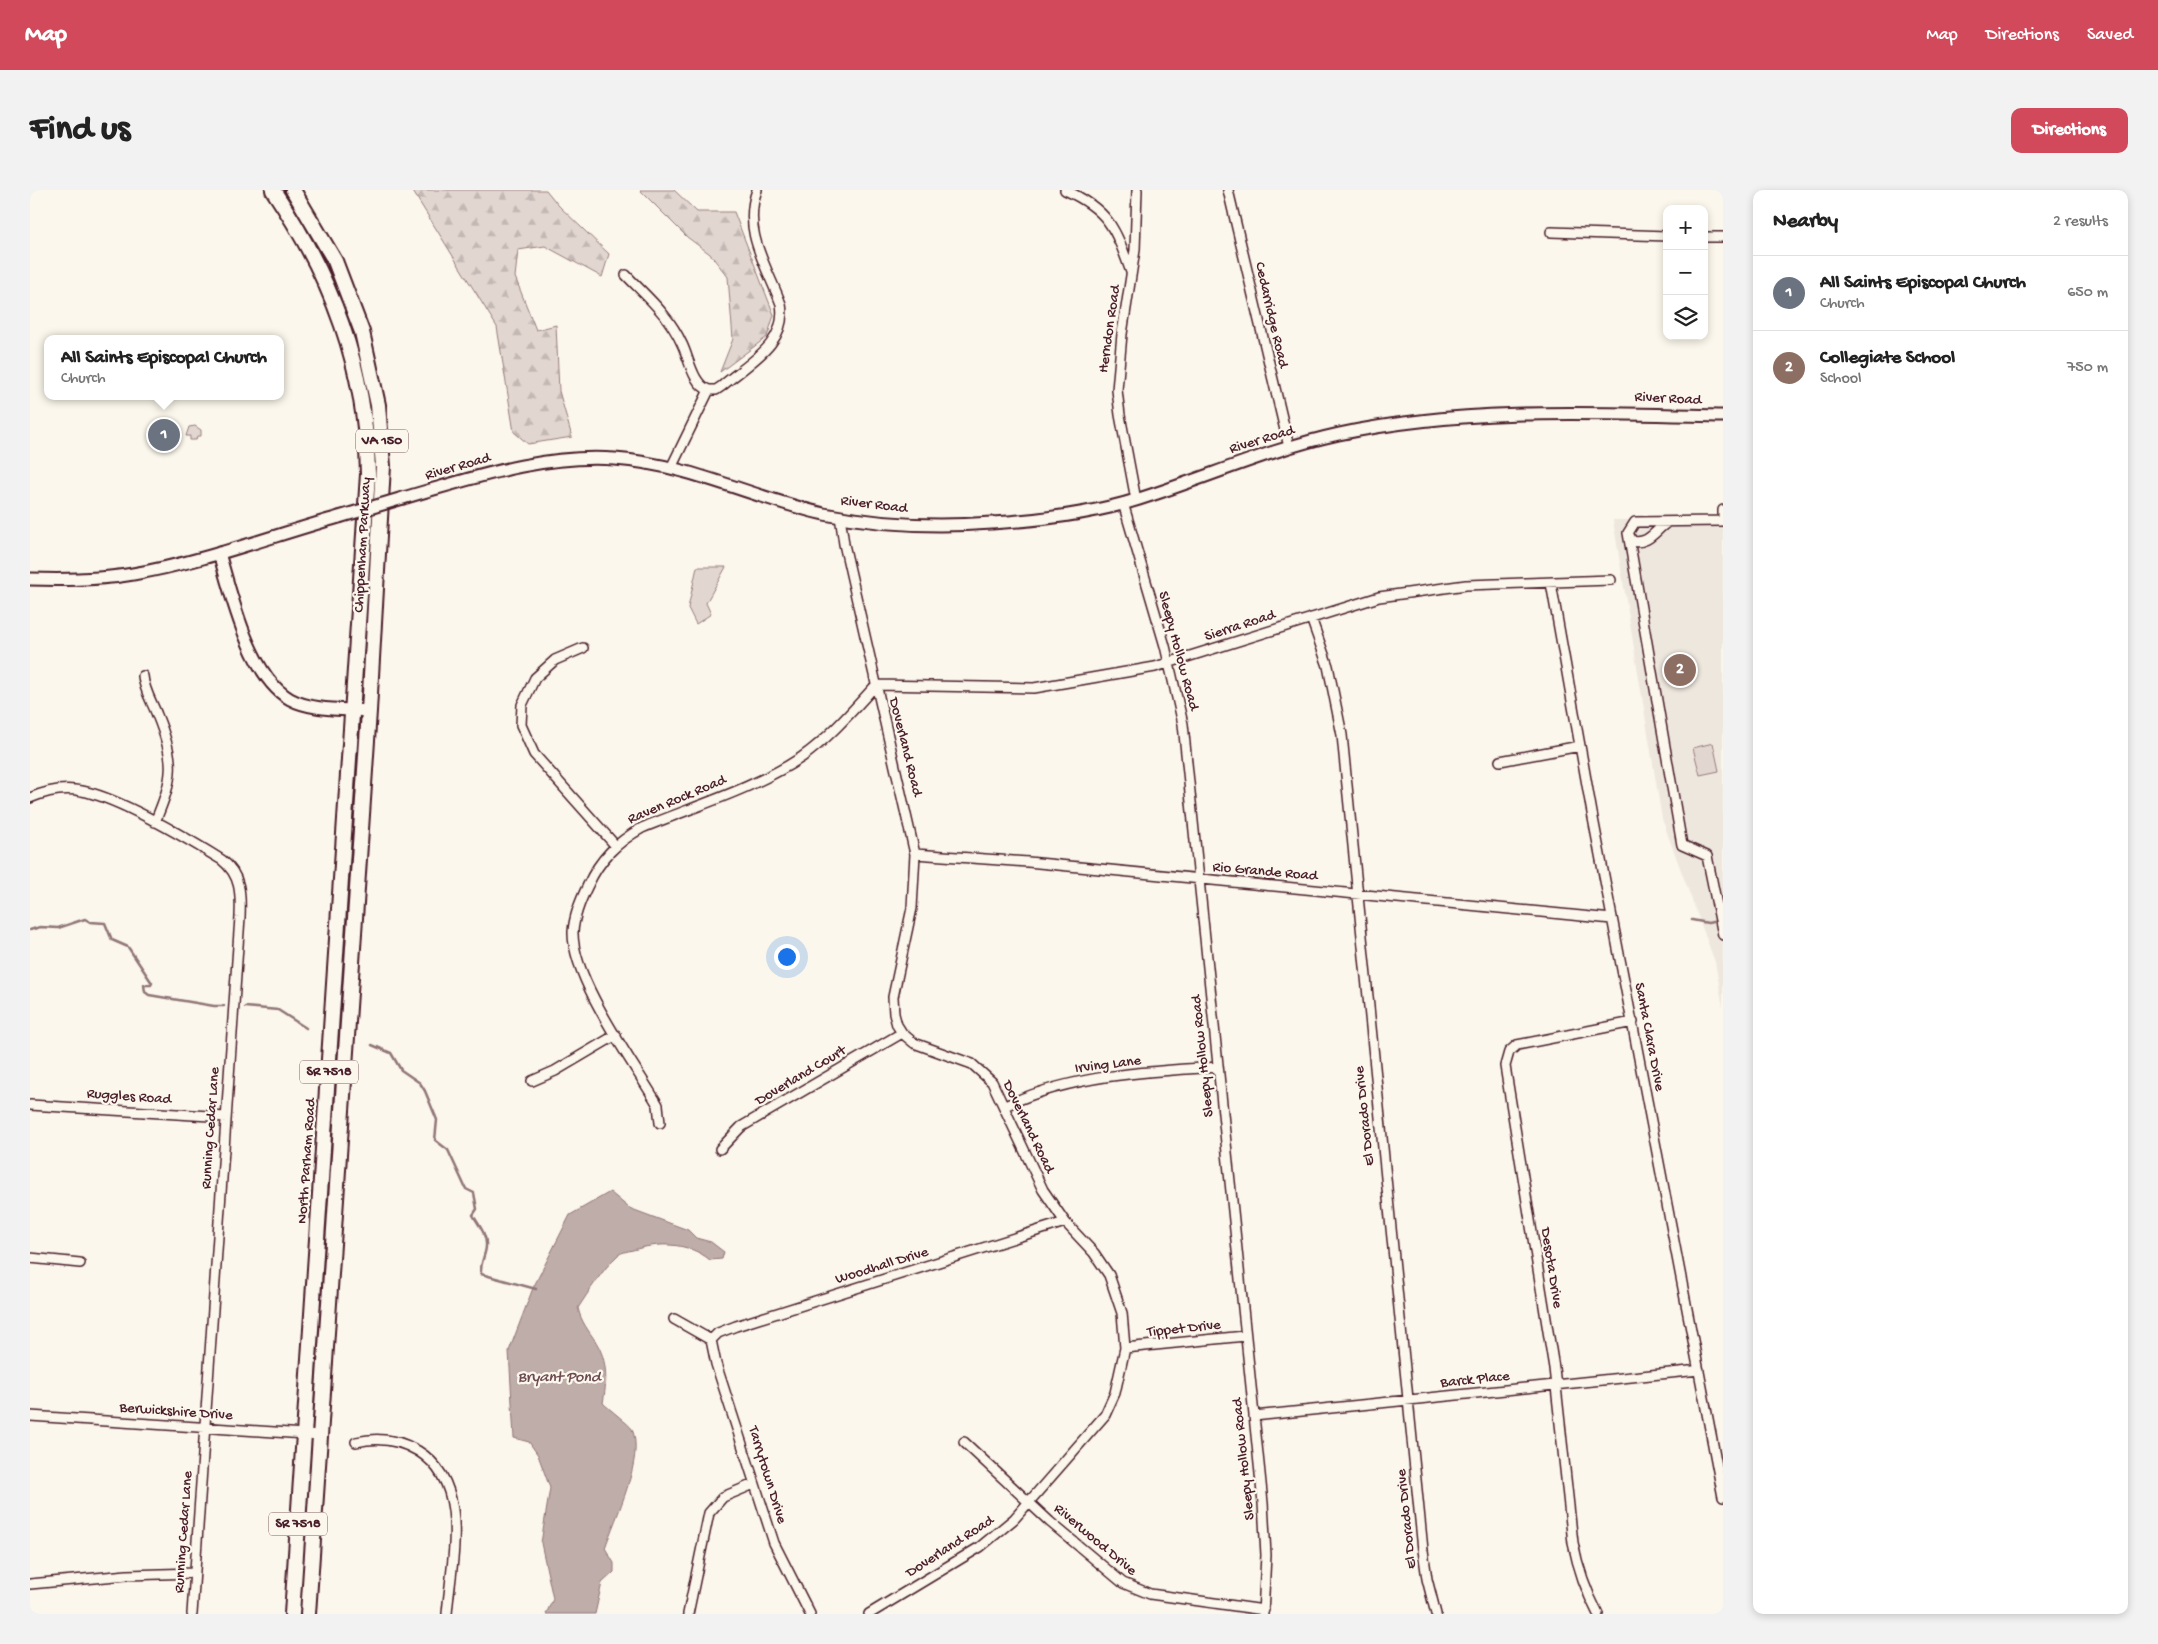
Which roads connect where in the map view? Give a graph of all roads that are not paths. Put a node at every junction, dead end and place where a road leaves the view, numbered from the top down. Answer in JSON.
{"nodes":[{"id":1,"x":274,"y":190,"type":"edge"},
{"id":2,"x":293,"y":190,"type":"edge"},
{"id":3,"x":757,"y":190,"type":"edge"},
{"id":4,"x":1065,"y":190,"type":"edge"},
{"id":5,"x":1137,"y":190,"type":"edge"},
{"id":6,"x":1228,"y":190,"type":"edge"},
{"id":7,"x":1551,"y":232,"type":"dead end"},
{"id":8,"x":1663,"y":236,"type":"edge"},
{"id":9,"x":1708,"y":237,"type":"edge"},
{"id":10,"x":1723,"y":237,"type":"edge"},
{"id":11,"x":626,"y":275,"type":"dead end"},
{"id":12,"x":1132,"y":275,"type":"junction"},
{"id":13,"x":709,"y":390,"type":"junction"},
{"id":14,"x":1723,"y":416,"type":"edge"},
{"id":15,"x":1289,"y":447,"type":"junction"},
{"id":16,"x":672,"y":468,"type":"junction"},
{"id":17,"x":1136,"y":500,"type":"junction"},
{"id":18,"x":1122,"y":503,"type":"junction"},
{"id":19,"x":1723,"y":510,"type":"edge"},
{"id":20,"x":840,"y":516,"type":"junction"},
{"id":21,"x":1723,"y":521,"type":"edge"},
{"id":22,"x":1668,"y":522,"type":"junction"},
{"id":23,"x":1628,"y":533,"type":"junction"},
{"id":24,"x":219,"y":553,"type":"junction"},
{"id":25,"x":30,"y":579,"type":"edge"},
{"id":26,"x":1611,"y":580,"type":"dead end"},
{"id":27,"x":1551,"y":583,"type":"junction"},
{"id":28,"x":1311,"y":618,"type":"junction"},
{"id":29,"x":583,"y":648,"type":"dead end"},
{"id":30,"x":1170,"y":663,"type":"junction"},
{"id":31,"x":143,"y":676,"type":"dead end"},
{"id":32,"x":876,"y":685,"type":"junction"},
{"id":33,"x":353,"y":709,"type":"junction"},
{"id":34,"x":370,"y":711,"type":"junction"},
{"id":35,"x":1580,"y":746,"type":"junction"},
{"id":36,"x":1500,"y":761,"type":"dead end"},
{"id":37,"x":30,"y":798,"type":"edge"},
{"id":38,"x":154,"y":822,"type":"junction"},
{"id":39,"x":615,"y":845,"type":"junction"},
{"id":40,"x":915,"y":854,"type":"junction"},
{"id":41,"x":1199,"y":880,"type":"junction"},
{"id":42,"x":1356,"y":894,"type":"junction"},
{"id":43,"x":1612,"y":919,"type":"junction"},
{"id":44,"x":1722,"y":930,"type":"edge"},
{"id":45,"x":1633,"y":1022,"type":"junction"},
{"id":46,"x":902,"y":1033,"type":"junction"},
{"id":47,"x":616,"y":1035,"type":"junction"},
{"id":48,"x":1218,"y":1067,"type":"junction"},
{"id":49,"x":532,"y":1080,"type":"dead end"},
{"id":50,"x":30,"y":1105,"type":"edge"},
{"id":51,"x":1005,"y":1106,"type":"junction"},
{"id":52,"x":226,"y":1117,"type":"junction"},
{"id":53,"x":660,"y":1123,"type":"dead end"},
{"id":54,"x":720,"y":1149,"type":"dead end"},
{"id":55,"x":1065,"y":1222,"type":"junction"},
{"id":56,"x":30,"y":1258,"type":"edge"},
{"id":57,"x":80,"y":1263,"type":"dead end"},
{"id":58,"x":674,"y":1319,"type":"dead end"},
{"id":59,"x":1245,"y":1336,"type":"junction"},
{"id":60,"x":711,"y":1340,"type":"junction"},
{"id":61,"x":1125,"y":1348,"type":"junction"},
{"id":62,"x":1699,"y":1370,"type":"junction"},
{"id":63,"x":1556,"y":1385,"type":"junction"},
{"id":64,"x":1409,"y":1400,"type":"junction"},
{"id":65,"x":30,"y":1416,"type":"edge"},
{"id":66,"x":1254,"y":1416,"type":"junction"},
{"id":67,"x":205,"y":1427,"type":"junction"},
{"id":68,"x":304,"y":1434,"type":"junction"},
{"id":69,"x":320,"y":1436,"type":"junction"},
{"id":70,"x":356,"y":1442,"type":"dead end"},
{"id":71,"x":964,"y":1442,"type":"dead end"},
{"id":72,"x":754,"y":1484,"type":"junction"},
{"id":73,"x":1723,"y":1497,"type":"edge"},
{"id":74,"x":1029,"y":1502,"type":"junction"},
{"id":75,"x":195,"y":1573,"type":"junction"},
{"id":76,"x":30,"y":1584,"type":"edge"},
{"id":77,"x":1264,"y":1612,"type":"edge"},
{"id":78,"x":192,"y":1614,"type":"edge"},
{"id":79,"x":292,"y":1614,"type":"edge"},
{"id":80,"x":308,"y":1614,"type":"edge"},
{"id":81,"x":447,"y":1614,"type":"edge"},
{"id":82,"x":688,"y":1614,"type":"edge"},
{"id":83,"x":810,"y":1614,"type":"edge"},
{"id":84,"x":869,"y":1614,"type":"edge"},
{"id":85,"x":1436,"y":1614,"type":"edge"},
{"id":86,"x":1598,"y":1614,"type":"edge"}],
"edges":[{"from":1,"to":33,"type":"highway","name":"Chippenham Parkway","number":"VA 150"},
{"from":2,"to":34,"type":"highway","name":"Chippenham Parkway","number":"VA 150"},
{"from":3,"to":13,"type":"street"},
{"from":4,"to":12,"type":"street"},
{"from":5,"to":12,"type":"street","name":"Herndon Road"},
{"from":6,"to":15,"type":"street","name":"Cedarridge Road"},
{"from":7,"to":8,"type":"street"},
{"from":9,"to":10,"type":"street"},
{"from":11,"to":13,"type":"street"},
{"from":12,"to":17,"type":"street","name":"Herndon Road"},
{"from":13,"to":16,"type":"street"},
{"from":14,"to":15,"type":"main road","name":"River Road"},
{"from":15,"to":17,"type":"main road","name":"River Road"},
{"from":16,"to":20,"type":"main road","name":"River Road"},
{"from":16,"to":24,"type":"main road","name":"River Road","bridge":true},
{"from":17,"to":18,"type":"main road","name":"River Road"},
{"from":18,"to":20,"type":"main road","name":"River Road"},
{"from":18,"to":30,"type":"street","name":"Sleepy Hollow Road"},
{"from":19,"to":21,"type":"street"},
{"from":20,"to":32,"type":"street","name":"Doverland Road"},
{"from":21,"to":22,"type":"street"},
{"from":22,"to":23,"type":"street"},
{"from":22,"to":23,"type":"street"},
{"from":23,"to":44,"type":"street"},
{"from":24,"to":25,"type":"main road","name":"River Road"},
{"from":24,"to":33,"type":"main road"},
{"from":26,"to":27,"type":"street","name":"Sierra Road"},
{"from":27,"to":28,"type":"street","name":"Sierra Road"},
{"from":27,"to":35,"type":"street","name":"Santa Clara Drive"},
{"from":28,"to":30,"type":"street","name":"Sierra Road"},
{"from":28,"to":42,"type":"street","name":"El Dorado Drive"},
{"from":29,"to":39,"type":"street"},
{"from":30,"to":32,"type":"street","name":"Sierra Road"},
{"from":30,"to":41,"type":"street","name":"Sleepy Hollow Road"},
{"from":31,"to":38,"type":"street"},
{"from":32,"to":39,"type":"street","name":"Raven Rock Road"},
{"from":32,"to":40,"type":"street","name":"Doverland Road"},
{"from":33,"to":34,"type":"main road"},
{"from":33,"to":68,"type":"highway","name":"North Parham Road","number":"SR 7518"},
{"from":34,"to":69,"type":"highway","name":"North Parham Road","number":"SR 7518"},
{"from":35,"to":36,"type":"street"},
{"from":35,"to":43,"type":"street","name":"Santa Clara Drive"},
{"from":37,"to":38,"type":"street","name":"Running Cedar Lane"},
{"from":38,"to":52,"type":"street","name":"Running Cedar Lane"},
{"from":39,"to":47,"type":"street","name":"Raven Rock Road"},
{"from":40,"to":41,"type":"street","name":"Rio Grande Road"},
{"from":40,"to":46,"type":"street","name":"Doverland Road"},
{"from":41,"to":42,"type":"street","name":"Rio Grande Road"},
{"from":41,"to":48,"type":"street","name":"Sleepy Hollow Road"},
{"from":42,"to":43,"type":"street","name":"Rio Grande Road"},
{"from":42,"to":64,"type":"street","name":"El Dorado Drive"},
{"from":43,"to":45,"type":"street","name":"Santa Clara Drive"},
{"from":45,"to":62,"type":"street","name":"Santa Clara Drive"},
{"from":45,"to":63,"type":"street","name":"Desota Drive"},
{"from":46,"to":51,"type":"street","name":"Doverland Road"},
{"from":46,"to":54,"type":"street","name":"Doverland Court"},
{"from":47,"to":49,"type":"street"},
{"from":47,"to":53,"type":"street","name":"Raven Rock Road"},
{"from":48,"to":51,"type":"street","name":"Irving Lane"},
{"from":48,"to":59,"type":"street","name":"Sleepy Hollow Road"},
{"from":50,"to":52,"type":"street","name":"Ruggles Road"},
{"from":51,"to":55,"type":"street","name":"Doverland Road"},
{"from":52,"to":67,"type":"street","name":"Running Cedar Lane"},
{"from":55,"to":60,"type":"street","name":"Woodhall Drive"},
{"from":55,"to":61,"type":"street","name":"Doverland Road"},
{"from":56,"to":57,"type":"street"},
{"from":58,"to":60,"type":"street"},
{"from":59,"to":61,"type":"street","name":"Tippet Drive"},
{"from":59,"to":66,"type":"street","name":"Sleepy Hollow Road"},
{"from":60,"to":72,"type":"street","name":"Tarrytown Drive"},
{"from":61,"to":74,"type":"street","name":"Doverland Road"},
{"from":62,"to":63,"type":"street","name":"Barck Place"},
{"from":62,"to":73,"type":"street","name":"Santa Clara Drive"},
{"from":63,"to":64,"type":"street","name":"Barck Place"},
{"from":63,"to":86,"type":"street","name":"Desota Drive"},
{"from":64,"to":66,"type":"street","name":"Barck Place"},
{"from":64,"to":85,"type":"street","name":"El Dorado Drive"},
{"from":65,"to":67,"type":"street","name":"Berwickshire Drive"},
{"from":66,"to":77,"type":"street","name":"Sleepy Hollow Road"},
{"from":67,"to":68,"type":"street","name":"Berwickshire Drive"},
{"from":67,"to":75,"type":"street","name":"Running Cedar Lane"},
{"from":68,"to":69,"type":"street","name":"Berwickshire Drive"},
{"from":68,"to":79,"type":"highway","name":"North Parham Road","number":"SR 7518"},
{"from":69,"to":80,"type":"highway","name":"North Parham Road","number":"SR 7518"},
{"from":70,"to":81,"type":"street"},
{"from":71,"to":74,"type":"street","name":"Riverwood Drive"},
{"from":72,"to":82,"type":"street"},
{"from":72,"to":83,"type":"street","name":"Tarrytown Drive"},
{"from":74,"to":77,"type":"street","name":"Riverwood Drive"},
{"from":74,"to":84,"type":"street","name":"Doverland Road"},
{"from":75,"to":76,"type":"street"},
{"from":75,"to":78,"type":"street","name":"Running Cedar Lane"}]}
